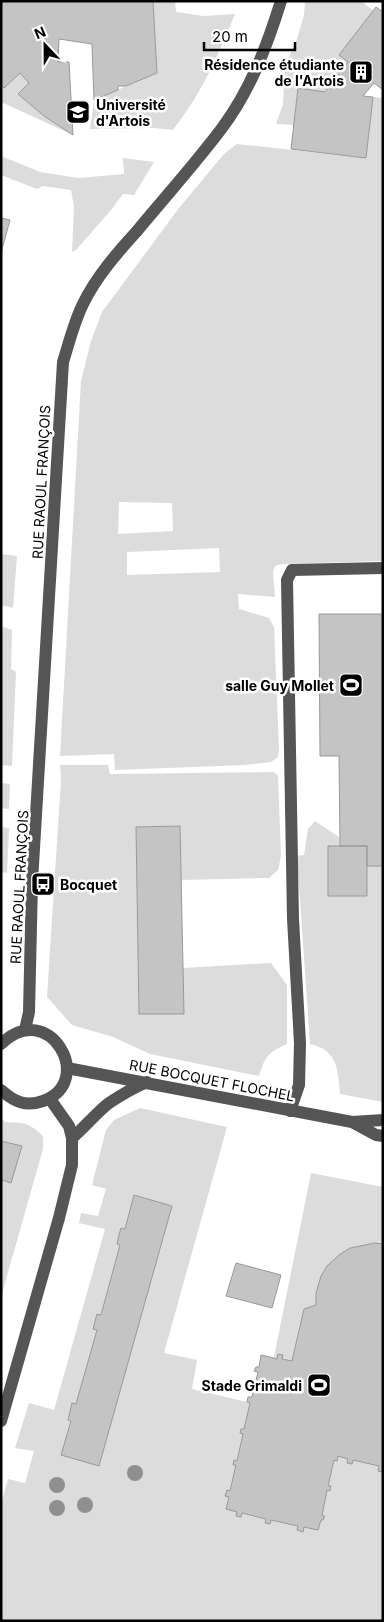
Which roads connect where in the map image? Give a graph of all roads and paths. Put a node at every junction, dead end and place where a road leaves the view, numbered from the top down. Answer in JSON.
{"nodes":[{"id":1,"x":281,"y":1,"type":"edge"},
{"id":2,"x":383,"y":568,"type":"edge"},
{"id":3,"x":25,"y":1030,"type":"junction"},
{"id":4,"x":1,"y":1044,"type":"edge"},
{"id":5,"x":67,"y":1068,"type":"junction"},
{"id":6,"x":146,"y":1082,"type":"junction"},
{"id":7,"x":1,"y":1090,"type":"edge"},
{"id":8,"x":50,"y":1099,"type":"junction"},
{"id":9,"x":290,"y":1111,"type":"junction"},
{"id":10,"x":383,"y":1120,"type":"edge"},
{"id":11,"x":352,"y":1122,"type":"junction"},
{"id":12,"x":383,"y":1136,"type":"edge"},
{"id":13,"x":72,"y":1138,"type":"junction"},
{"id":14,"x":1,"y":1421,"type":"edge"}],
"edges":[{"from":1,"to":3,"type":"street","name":"RUE RAOUL FRANÇOIS"},
{"from":2,"to":9,"type":"street"},
{"from":3,"to":4,"type":"street"},
{"from":3,"to":5,"type":"street"},
{"from":5,"to":6,"type":"street","name":"RUE BOCQUET FLOCHEL"},
{"from":5,"to":8,"type":"street"},
{"from":6,"to":9,"type":"street","name":"RUE BOCQUET FLOCHEL"},
{"from":6,"to":13,"type":"street"},
{"from":7,"to":8,"type":"street"},
{"from":8,"to":13,"type":"street"},
{"from":9,"to":11,"type":"street","name":"RUE BOCQUET FLOCHEL"},
{"from":10,"to":11,"type":"street","name":"RUE BOCQUET FLOCHEL"},
{"from":11,"to":12,"type":"street","name":"RUE BOCQUET FLOCHEL"},
{"from":13,"to":14,"type":"street"}]}
